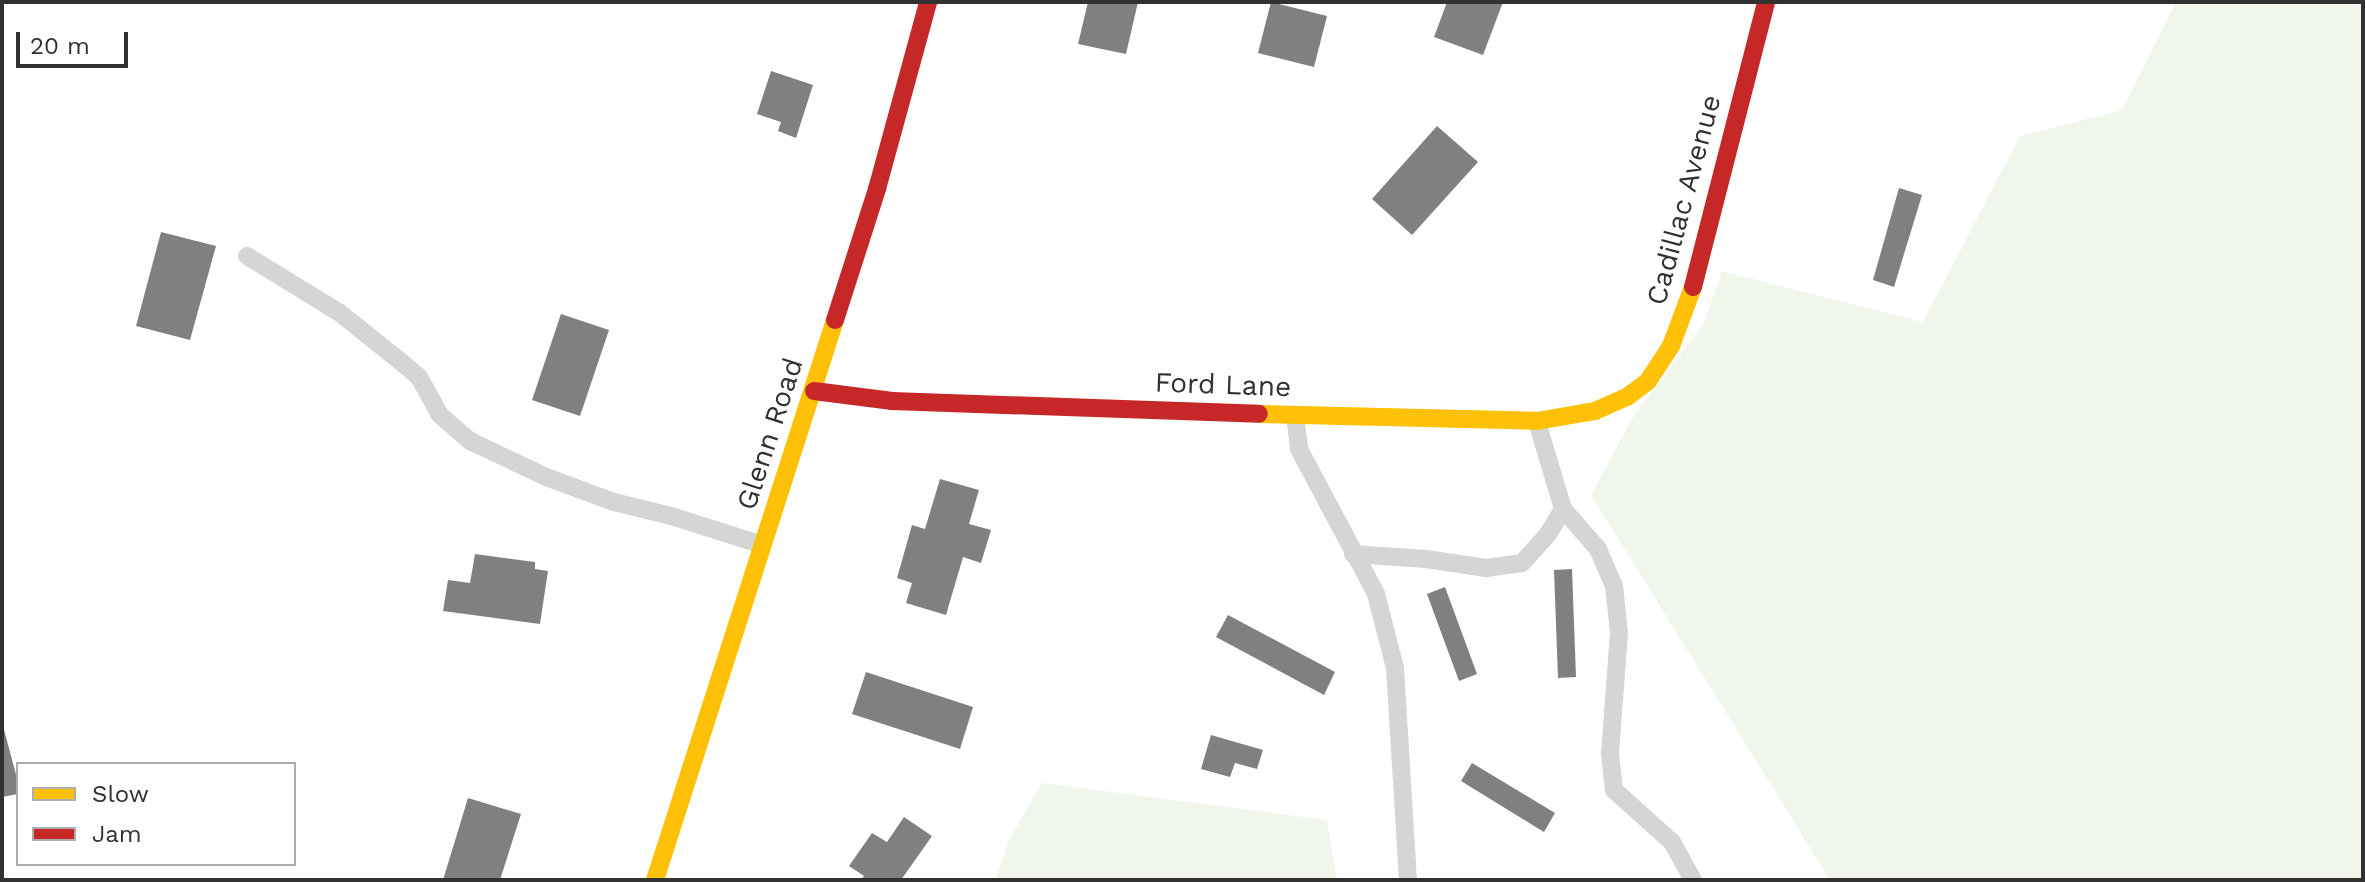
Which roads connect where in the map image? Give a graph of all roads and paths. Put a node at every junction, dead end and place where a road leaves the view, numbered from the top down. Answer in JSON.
{"nodes":[{"id":1,"x":928,"y":2,"type":"edge"},
{"id":2,"x":1766,"y":2,"type":"edge"},
{"id":3,"x":247,"y":256,"type":"dead end"},
{"id":4,"x":814,"y":391,"type":"junction"},
{"id":5,"x":1627,"y":397,"type":"joint"},
{"id":6,"x":1295,"y":415,"type":"junction"},
{"id":7,"x":1537,"y":421,"type":"junction"},
{"id":8,"x":1563,"y":509,"type":"junction"},
{"id":9,"x":764,"y":545,"type":"junction"},
{"id":10,"x":1353,"y":554,"type":"junction"},
{"id":11,"x":655,"y":880,"type":"edge"},
{"id":12,"x":1408,"y":880,"type":"edge"},
{"id":13,"x":1693,"y":880,"type":"edge"}],
"edges":[{"from":1,"to":4,"type":"street","name":"Glenn Road"},
{"from":2,"to":5,"type":"street","name":"Cadillac Avenue"},
{"from":3,"to":9,"type":"lane"},
{"from":4,"to":6,"type":"street","name":"Ford Lane"},
{"from":4,"to":9,"type":"street","name":"Glenn Road"},
{"from":5,"to":7,"type":"street","name":"Ford Lane"},
{"from":6,"to":7,"type":"street","name":"Ford Lane"},
{"from":6,"to":10,"type":"lane"},
{"from":7,"to":8,"type":"lane"},
{"from":8,"to":10,"type":"lane"},
{"from":8,"to":13,"type":"lane"},
{"from":9,"to":11,"type":"street","name":"Glenn Road"},
{"from":10,"to":12,"type":"lane"}]}
